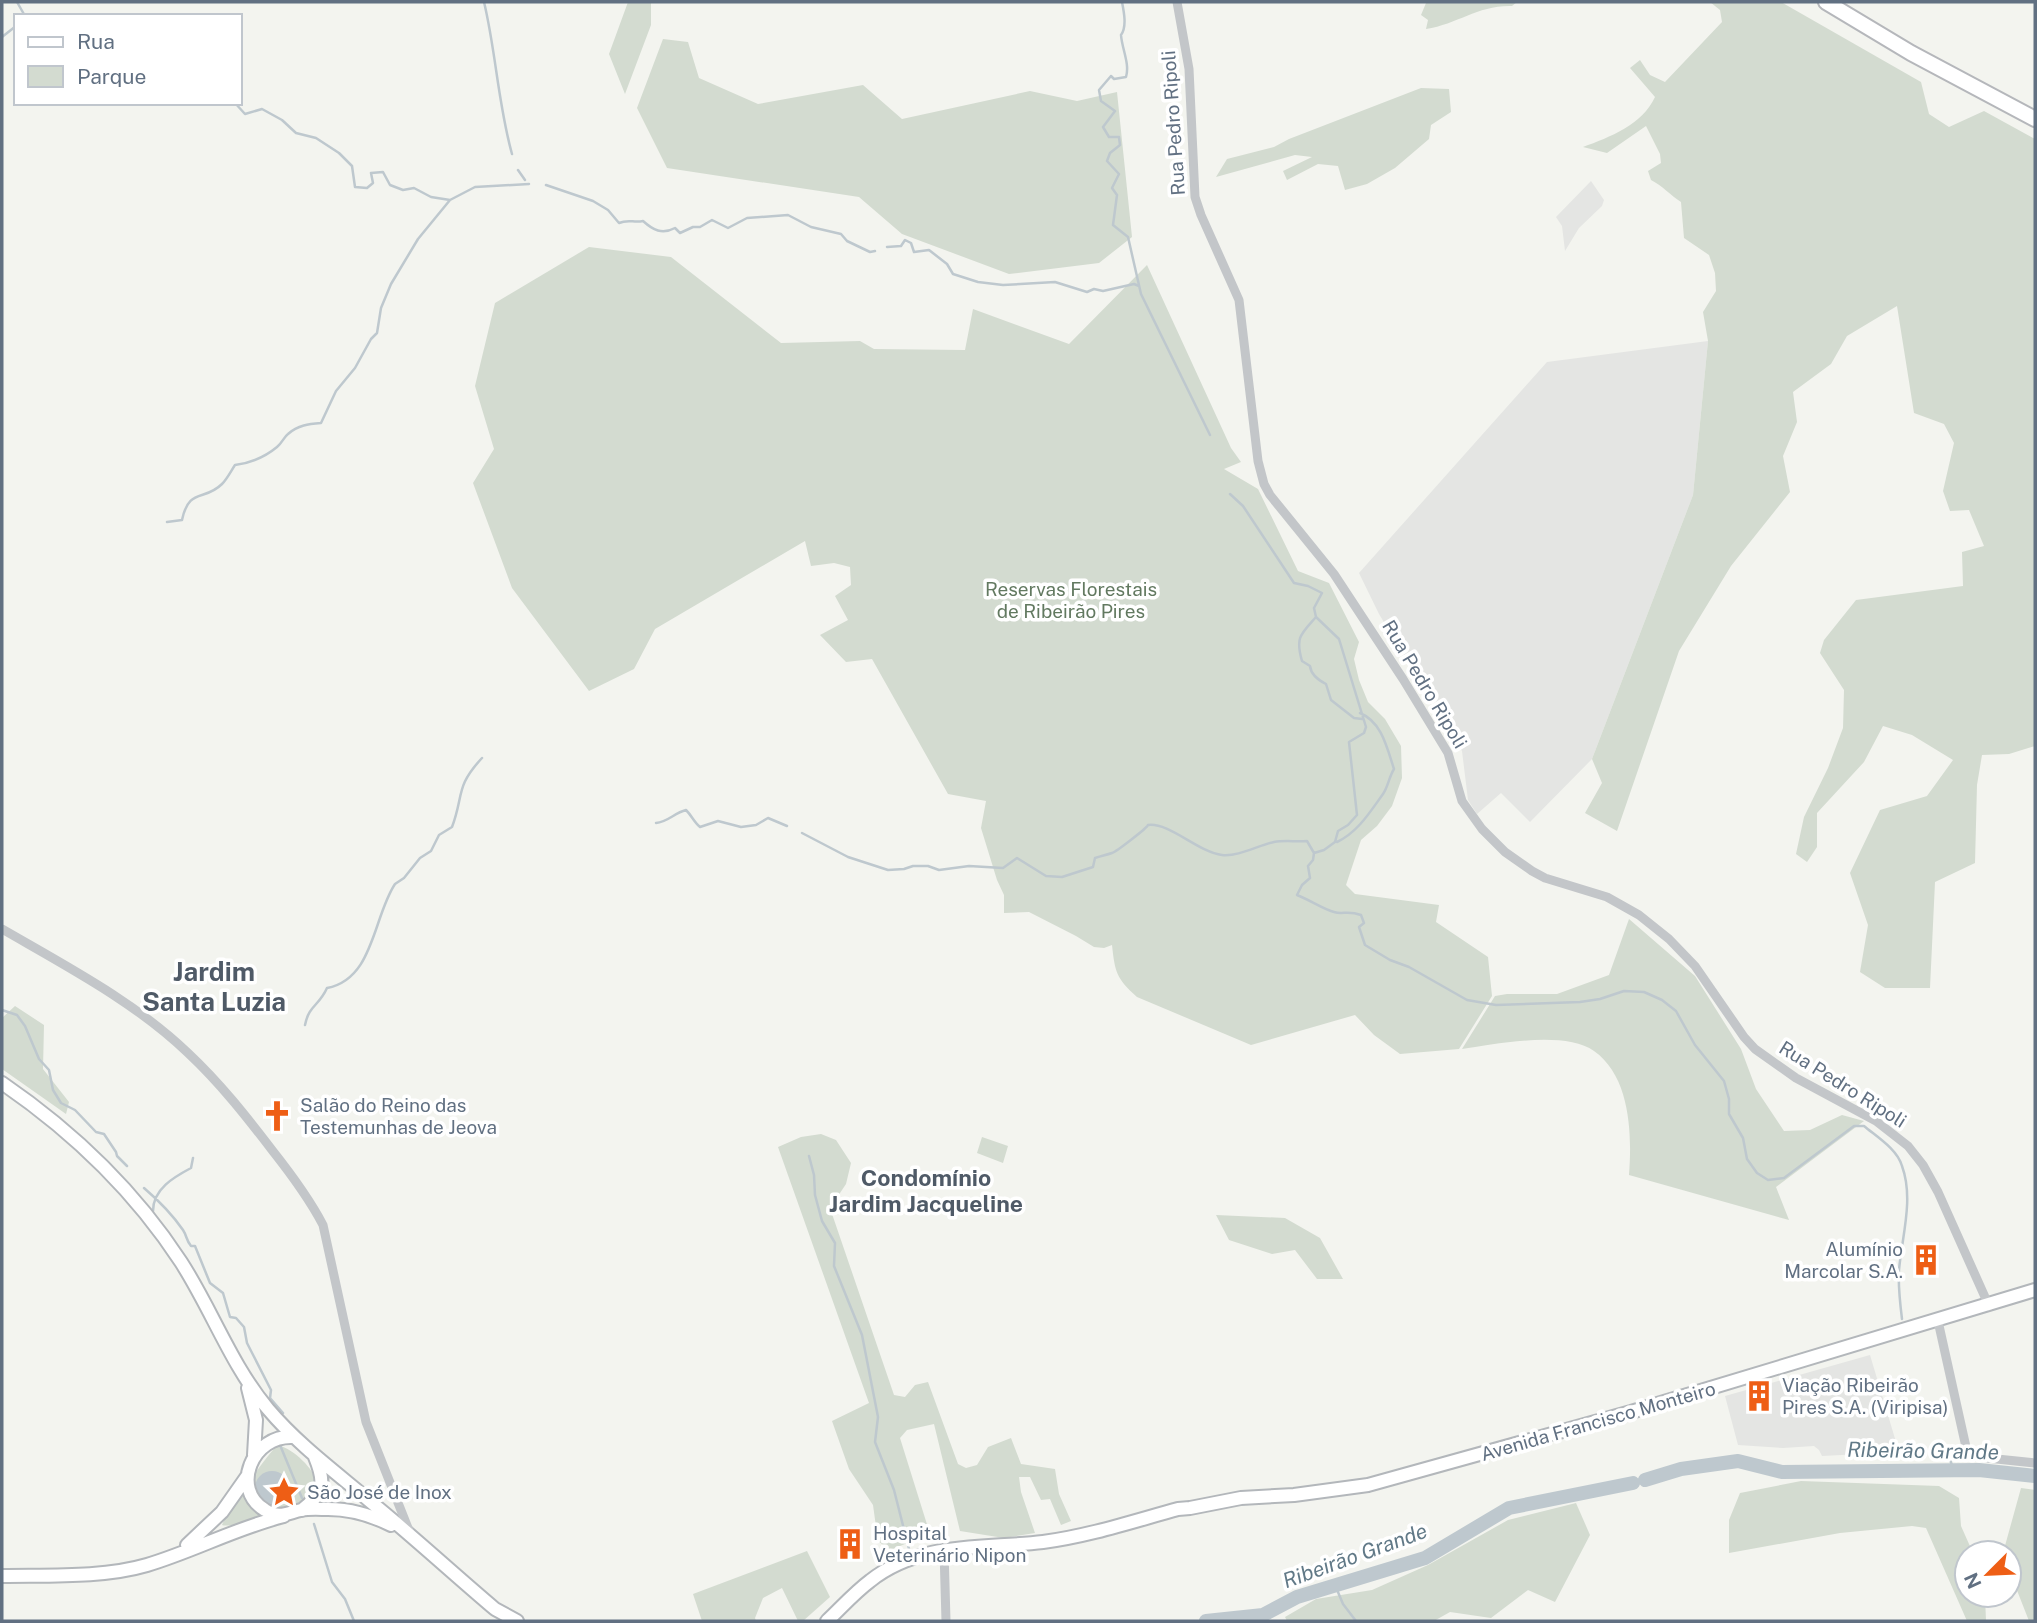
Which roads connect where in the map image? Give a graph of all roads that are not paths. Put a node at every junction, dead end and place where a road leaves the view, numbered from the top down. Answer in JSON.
{"nodes":[{"id":1,"x":1177,"y":2,"type":"edge"},
{"id":2,"x":1826,"y":2,"type":"edge"},
{"id":3,"x":2035,"y":119,"type":"edge"},
{"id":4,"x":2,"y":929,"type":"edge"},
{"id":5,"x":2,"y":1083,"type":"edge"},
{"id":6,"x":2035,"y":1290,"type":"edge"},
{"id":7,"x":1989,"y":1306,"type":"junction"},
{"id":8,"x":1938,"y":1321,"type":"junction"},
{"id":9,"x":241,"y":1371,"type":"junction"},
{"id":10,"x":294,"y":1437,"type":"junction"},
{"id":11,"x":254,"y":1455,"type":"junction"},
{"id":12,"x":314,"y":1455,"type":"junction"},
{"id":13,"x":2035,"y":1463,"type":"edge"},
{"id":14,"x":248,"y":1475,"type":"junction"},
{"id":15,"x":396,"y":1495,"type":"junction"},
{"id":16,"x":301,"y":1510,"type":"junction"},
{"id":17,"x":380,"y":1510,"type":"junction"},
{"id":18,"x":284,"y":1516,"type":"junction"},
{"id":19,"x":409,"y":1535,"type":"junction"},
{"id":20,"x":944,"y":1549,"type":"junction"},
{"id":21,"x":172,"y":1556,"type":"junction"},
{"id":22,"x":2,"y":1576,"type":"edge"},
{"id":23,"x":502,"y":1617,"type":"edge"},
{"id":24,"x":517,"y":1621,"type":"edge"},
{"id":25,"x":827,"y":1621,"type":"edge"},
{"id":26,"x":946,"y":1621,"type":"edge"}],
"edges":[{"from":1,"to":7,"type":"street","name":"Rua Pedro Ripoli"},
{"from":2,"to":3,"type":"highway"},
{"from":4,"to":15,"type":"street"},
{"from":5,"to":9,"type":"main road"},
{"from":6,"to":7,"type":"main road","name":"Avenida Francisco Monteiro"},
{"from":7,"to":8,"type":"main road","name":"Avenida Francisco Monteiro"},
{"from":8,"to":13,"type":"street"},
{"from":8,"to":20,"type":"main road","name":"Avenida Francisco Monteiro"},
{"from":9,"to":10,"type":"main road"},
{"from":9,"to":11,"type":"main road"},
{"from":10,"to":11,"type":"main road"},
{"from":10,"to":12,"type":"main road"},
{"from":11,"to":14,"type":"main road"},
{"from":12,"to":16,"type":"main road"},
{"from":12,"to":17,"type":"main road"},
{"from":14,"to":18,"type":"main road"},
{"from":14,"to":21,"type":"main road"},
{"from":15,"to":17,"type":"street"},
{"from":15,"to":19,"type":"street"},
{"from":16,"to":18,"type":"main road"},
{"from":16,"to":19,"type":"main road"},
{"from":17,"to":19,"type":"main road"},
{"from":18,"to":21,"type":"main road"},
{"from":19,"to":23,"type":"main road"},
{"from":20,"to":25,"type":"main road","name":"Avenida Francisco Monteiro"},
{"from":20,"to":26,"type":"street"},
{"from":21,"to":22,"type":"main road"},
{"from":23,"to":24,"type":"main road"}]}
